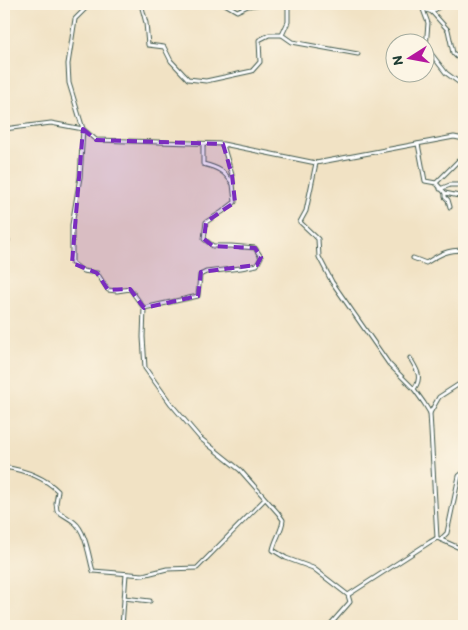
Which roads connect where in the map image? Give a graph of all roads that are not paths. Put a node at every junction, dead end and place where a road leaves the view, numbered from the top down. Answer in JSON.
{"nodes":[{"id":1,"x":89,"y":4,"type":"edge"},
{"id":2,"x":141,"y":4,"type":"edge"},
{"id":3,"x":225,"y":4,"type":"edge"},
{"id":4,"x":262,"y":4,"type":"edge"},
{"id":5,"x":288,"y":4,"type":"edge"},
{"id":6,"x":421,"y":4,"type":"edge"},
{"id":7,"x":443,"y":4,"type":"edge"},
{"id":8,"x":423,"y":9,"type":"junction"},
{"id":9,"x":432,"y":12,"type":"junction"},
{"id":10,"x":282,"y":35,"type":"junction"},
{"id":11,"x":358,"y":54,"type":"dead end"},
{"id":12,"x":464,"y":59,"type":"edge"},
{"id":13,"x":464,"y":86,"type":"edge"},
{"id":14,"x":4,"y":129,"type":"edge"},
{"id":15,"x":83,"y":129,"type":"junction"},
{"id":16,"x":464,"y":139,"type":"edge"},
{"id":17,"x":203,"y":144,"type":"junction"},
{"id":18,"x":223,"y":144,"type":"junction"},
{"id":19,"x":418,"y":144,"type":"junction"},
{"id":20,"x":464,"y":155,"type":"edge"},
{"id":21,"x":316,"y":163,"type":"junction"},
{"id":22,"x":436,"y":183,"type":"junction"},
{"id":23,"x":464,"y":183,"type":"edge"},
{"id":24,"x":233,"y":185,"type":"junction"},
{"id":25,"x":440,"y":189,"type":"junction"},
{"id":26,"x":445,"y":194,"type":"junction"},
{"id":27,"x":464,"y":198,"type":"edge"},
{"id":28,"x":450,"y":207,"type":"dead end"},
{"id":29,"x":4,"y":214,"type":"edge"},
{"id":30,"x":4,"y":218,"type":"edge"},
{"id":31,"x":4,"y":238,"type":"edge"},
{"id":32,"x":464,"y":250,"type":"edge"},
{"id":33,"x":4,"y":255,"type":"edge"},
{"id":34,"x":413,"y":258,"type":"dead end"},
{"id":35,"x":144,"y":308,"type":"junction"},
{"id":36,"x":410,"y":358,"type":"dead end"},
{"id":37,"x":464,"y":381,"type":"edge"},
{"id":38,"x":414,"y":389,"type":"junction"},
{"id":39,"x":430,"y":413,"type":"junction"},
{"id":40,"x":4,"y":467,"type":"edge"},
{"id":41,"x":464,"y":472,"type":"edge"},
{"id":42,"x":265,"y":499,"type":"junction"},
{"id":43,"x":439,"y":539,"type":"junction"},
{"id":44,"x":464,"y":550,"type":"edge"},
{"id":45,"x":126,"y":574,"type":"junction"},
{"id":46,"x":348,"y":595,"type":"junction"},
{"id":47,"x":124,"y":598,"type":"junction"},
{"id":48,"x":150,"y":600,"type":"dead end"},
{"id":49,"x":122,"y":626,"type":"edge"},
{"id":50,"x":329,"y":626,"type":"edge"}],
"edges":[{"from":1,"to":15,"type":"street"},
{"from":2,"to":10,"type":"street"},
{"from":3,"to":4,"type":"street"},
{"from":5,"to":10,"type":"street"},
{"from":6,"to":8,"type":"street"},
{"from":7,"to":9,"type":"street"},
{"from":8,"to":9,"type":"street"},
{"from":8,"to":13,"type":"street"},
{"from":9,"to":12,"type":"street"},
{"from":10,"to":11,"type":"street"},
{"from":14,"to":15,"type":"street"},
{"from":15,"to":17,"type":"street"},
{"from":15,"to":35,"type":"street"},
{"from":16,"to":19,"type":"street"},
{"from":17,"to":18,"type":"street"},
{"from":17,"to":24,"type":"street"},
{"from":18,"to":21,"type":"street"},
{"from":18,"to":24,"type":"street"},
{"from":19,"to":21,"type":"street"},
{"from":19,"to":22,"type":"street"},
{"from":20,"to":22,"type":"street"},
{"from":21,"to":38,"type":"street"},
{"from":22,"to":25,"type":"street"},
{"from":23,"to":25,"type":"street"},
{"from":24,"to":35,"type":"street"},
{"from":25,"to":26,"type":"street"},
{"from":26,"to":27,"type":"street"},
{"from":26,"to":28,"type":"street"},
{"from":29,"to":30,"type":"street"},
{"from":31,"to":33,"type":"street"},
{"from":32,"to":34,"type":"street"},
{"from":35,"to":42,"type":"street"},
{"from":36,"to":38,"type":"street"},
{"from":37,"to":39,"type":"street"},
{"from":38,"to":39,"type":"street"},
{"from":39,"to":43,"type":"street"},
{"from":40,"to":45,"type":"street"},
{"from":41,"to":43,"type":"street"},
{"from":42,"to":45,"type":"street"},
{"from":42,"to":46,"type":"street"},
{"from":43,"to":44,"type":"street"},
{"from":43,"to":46,"type":"street"},
{"from":45,"to":47,"type":"street"},
{"from":46,"to":50,"type":"street"},
{"from":47,"to":48,"type":"street"},
{"from":47,"to":49,"type":"street"}]}
